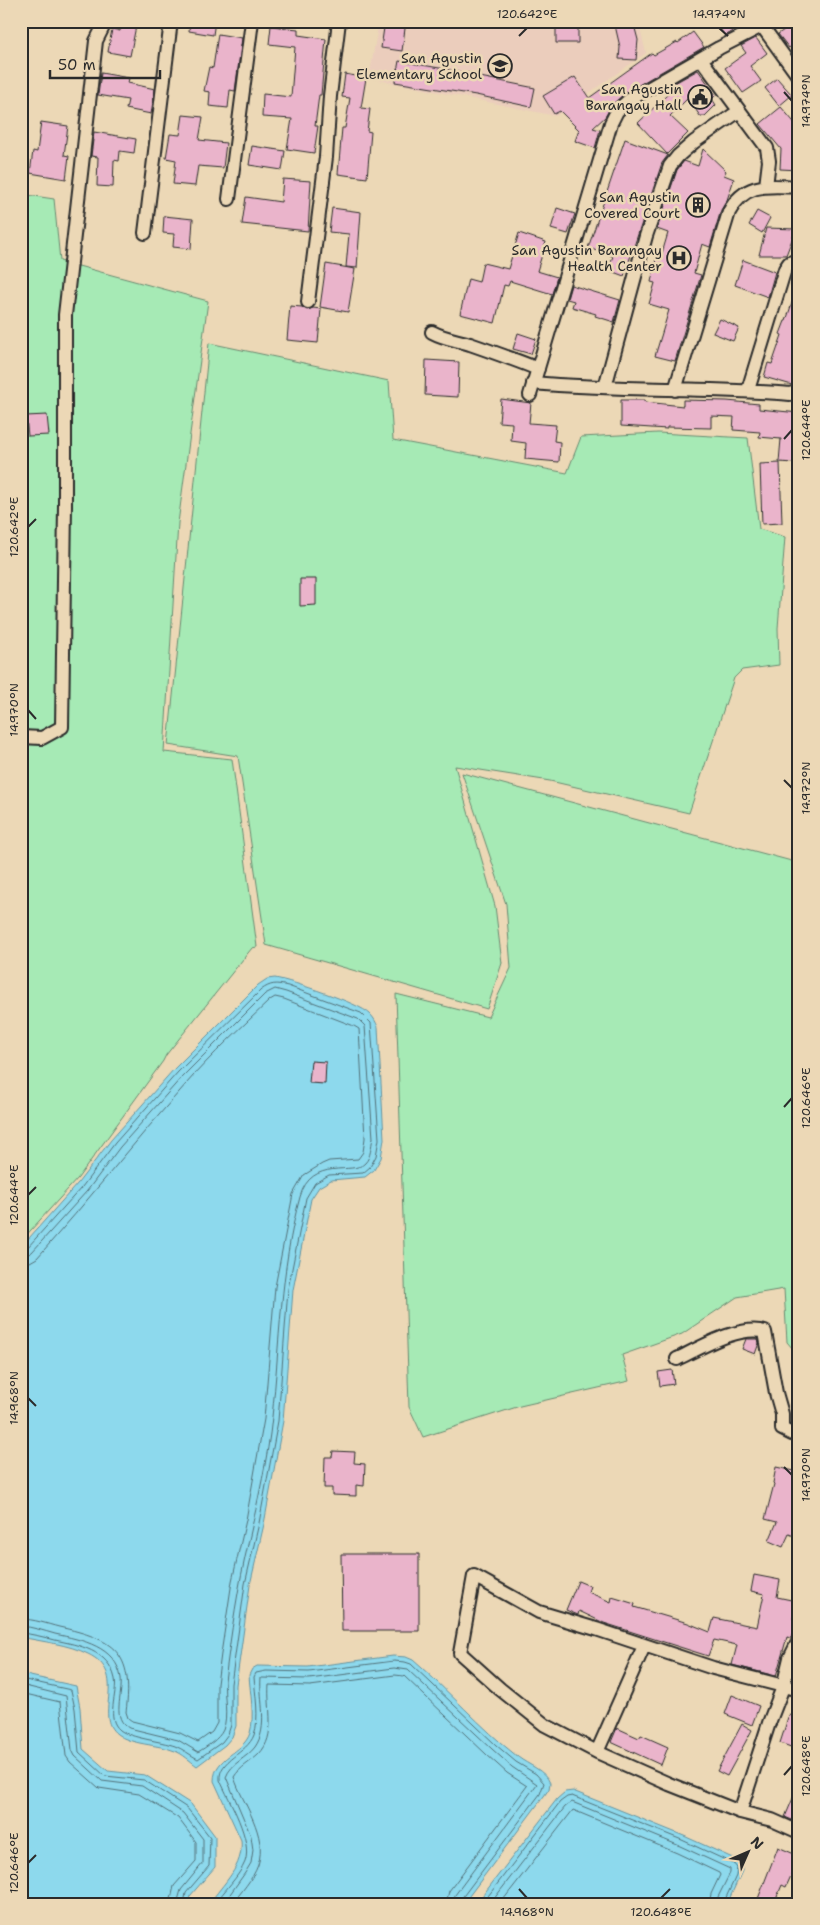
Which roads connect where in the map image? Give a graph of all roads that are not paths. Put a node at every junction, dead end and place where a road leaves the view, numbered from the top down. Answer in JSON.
{"nodes":[{"id":1,"x":106,"y":21,"type":"edge"},
{"id":2,"x":171,"y":21,"type":"edge"},
{"id":3,"x":252,"y":21,"type":"edge"},
{"id":4,"x":339,"y":21,"type":"edge"},
{"id":5,"x":701,"y":59,"type":"junction"},
{"id":6,"x":799,"y":77,"type":"edge"},
{"id":7,"x":739,"y":111,"type":"junction"},
{"id":8,"x":766,"y":186,"type":"junction"},
{"id":9,"x":799,"y":188,"type":"edge"},
{"id":10,"x":229,"y":199,"type":"dead end"},
{"id":11,"x":145,"y":233,"type":"dead end"},
{"id":12,"x":799,"y":260,"type":"edge"},
{"id":13,"x":308,"y":302,"type":"dead end"},
{"id":14,"x":432,"y":332,"type":"dead end"},
{"id":15,"x":538,"y":369,"type":"junction"},
{"id":16,"x":605,"y":387,"type":"junction"},
{"id":17,"x":675,"y":390,"type":"junction"},
{"id":18,"x":748,"y":390,"type":"junction"},
{"id":19,"x":799,"y":392,"type":"edge"},
{"id":20,"x":21,"y":737,"type":"edge"},
{"id":21,"x":677,"y":1359,"type":"dead end"},
{"id":22,"x":799,"y":1435,"type":"edge"},
{"id":23,"x":799,"y":1640,"type":"edge"},
{"id":24,"x":644,"y":1646,"type":"junction"},
{"id":25,"x":783,"y":1687,"type":"junction"},
{"id":26,"x":799,"y":1690,"type":"edge"},
{"id":27,"x":597,"y":1752,"type":"junction"},
{"id":28,"x":740,"y":1812,"type":"junction"},
{"id":29,"x":799,"y":1832,"type":"edge"}],
"edges":[{"from":1,"to":20,"type":"street"},
{"from":2,"to":11,"type":"street"},
{"from":3,"to":10,"type":"street"},
{"from":4,"to":13,"type":"street"},
{"from":5,"to":6,"type":"street"},
{"from":5,"to":7,"type":"street"},
{"from":5,"to":15,"type":"street"},
{"from":7,"to":8,"type":"street"},
{"from":7,"to":16,"type":"street"},
{"from":8,"to":9,"type":"street"},
{"from":8,"to":17,"type":"street"},
{"from":12,"to":18,"type":"street"},
{"from":14,"to":15,"type":"street"},
{"from":15,"to":16,"type":"street"},
{"from":16,"to":17,"type":"street"},
{"from":17,"to":18,"type":"street"},
{"from":18,"to":19,"type":"street"},
{"from":21,"to":22,"type":"street"},
{"from":23,"to":25,"type":"street"},
{"from":24,"to":25,"type":"street"},
{"from":24,"to":27,"type":"street"},
{"from":24,"to":27,"type":"street"},
{"from":25,"to":26,"type":"street"},
{"from":25,"to":28,"type":"street"},
{"from":27,"to":28,"type":"street"},
{"from":28,"to":29,"type":"street"}]}
